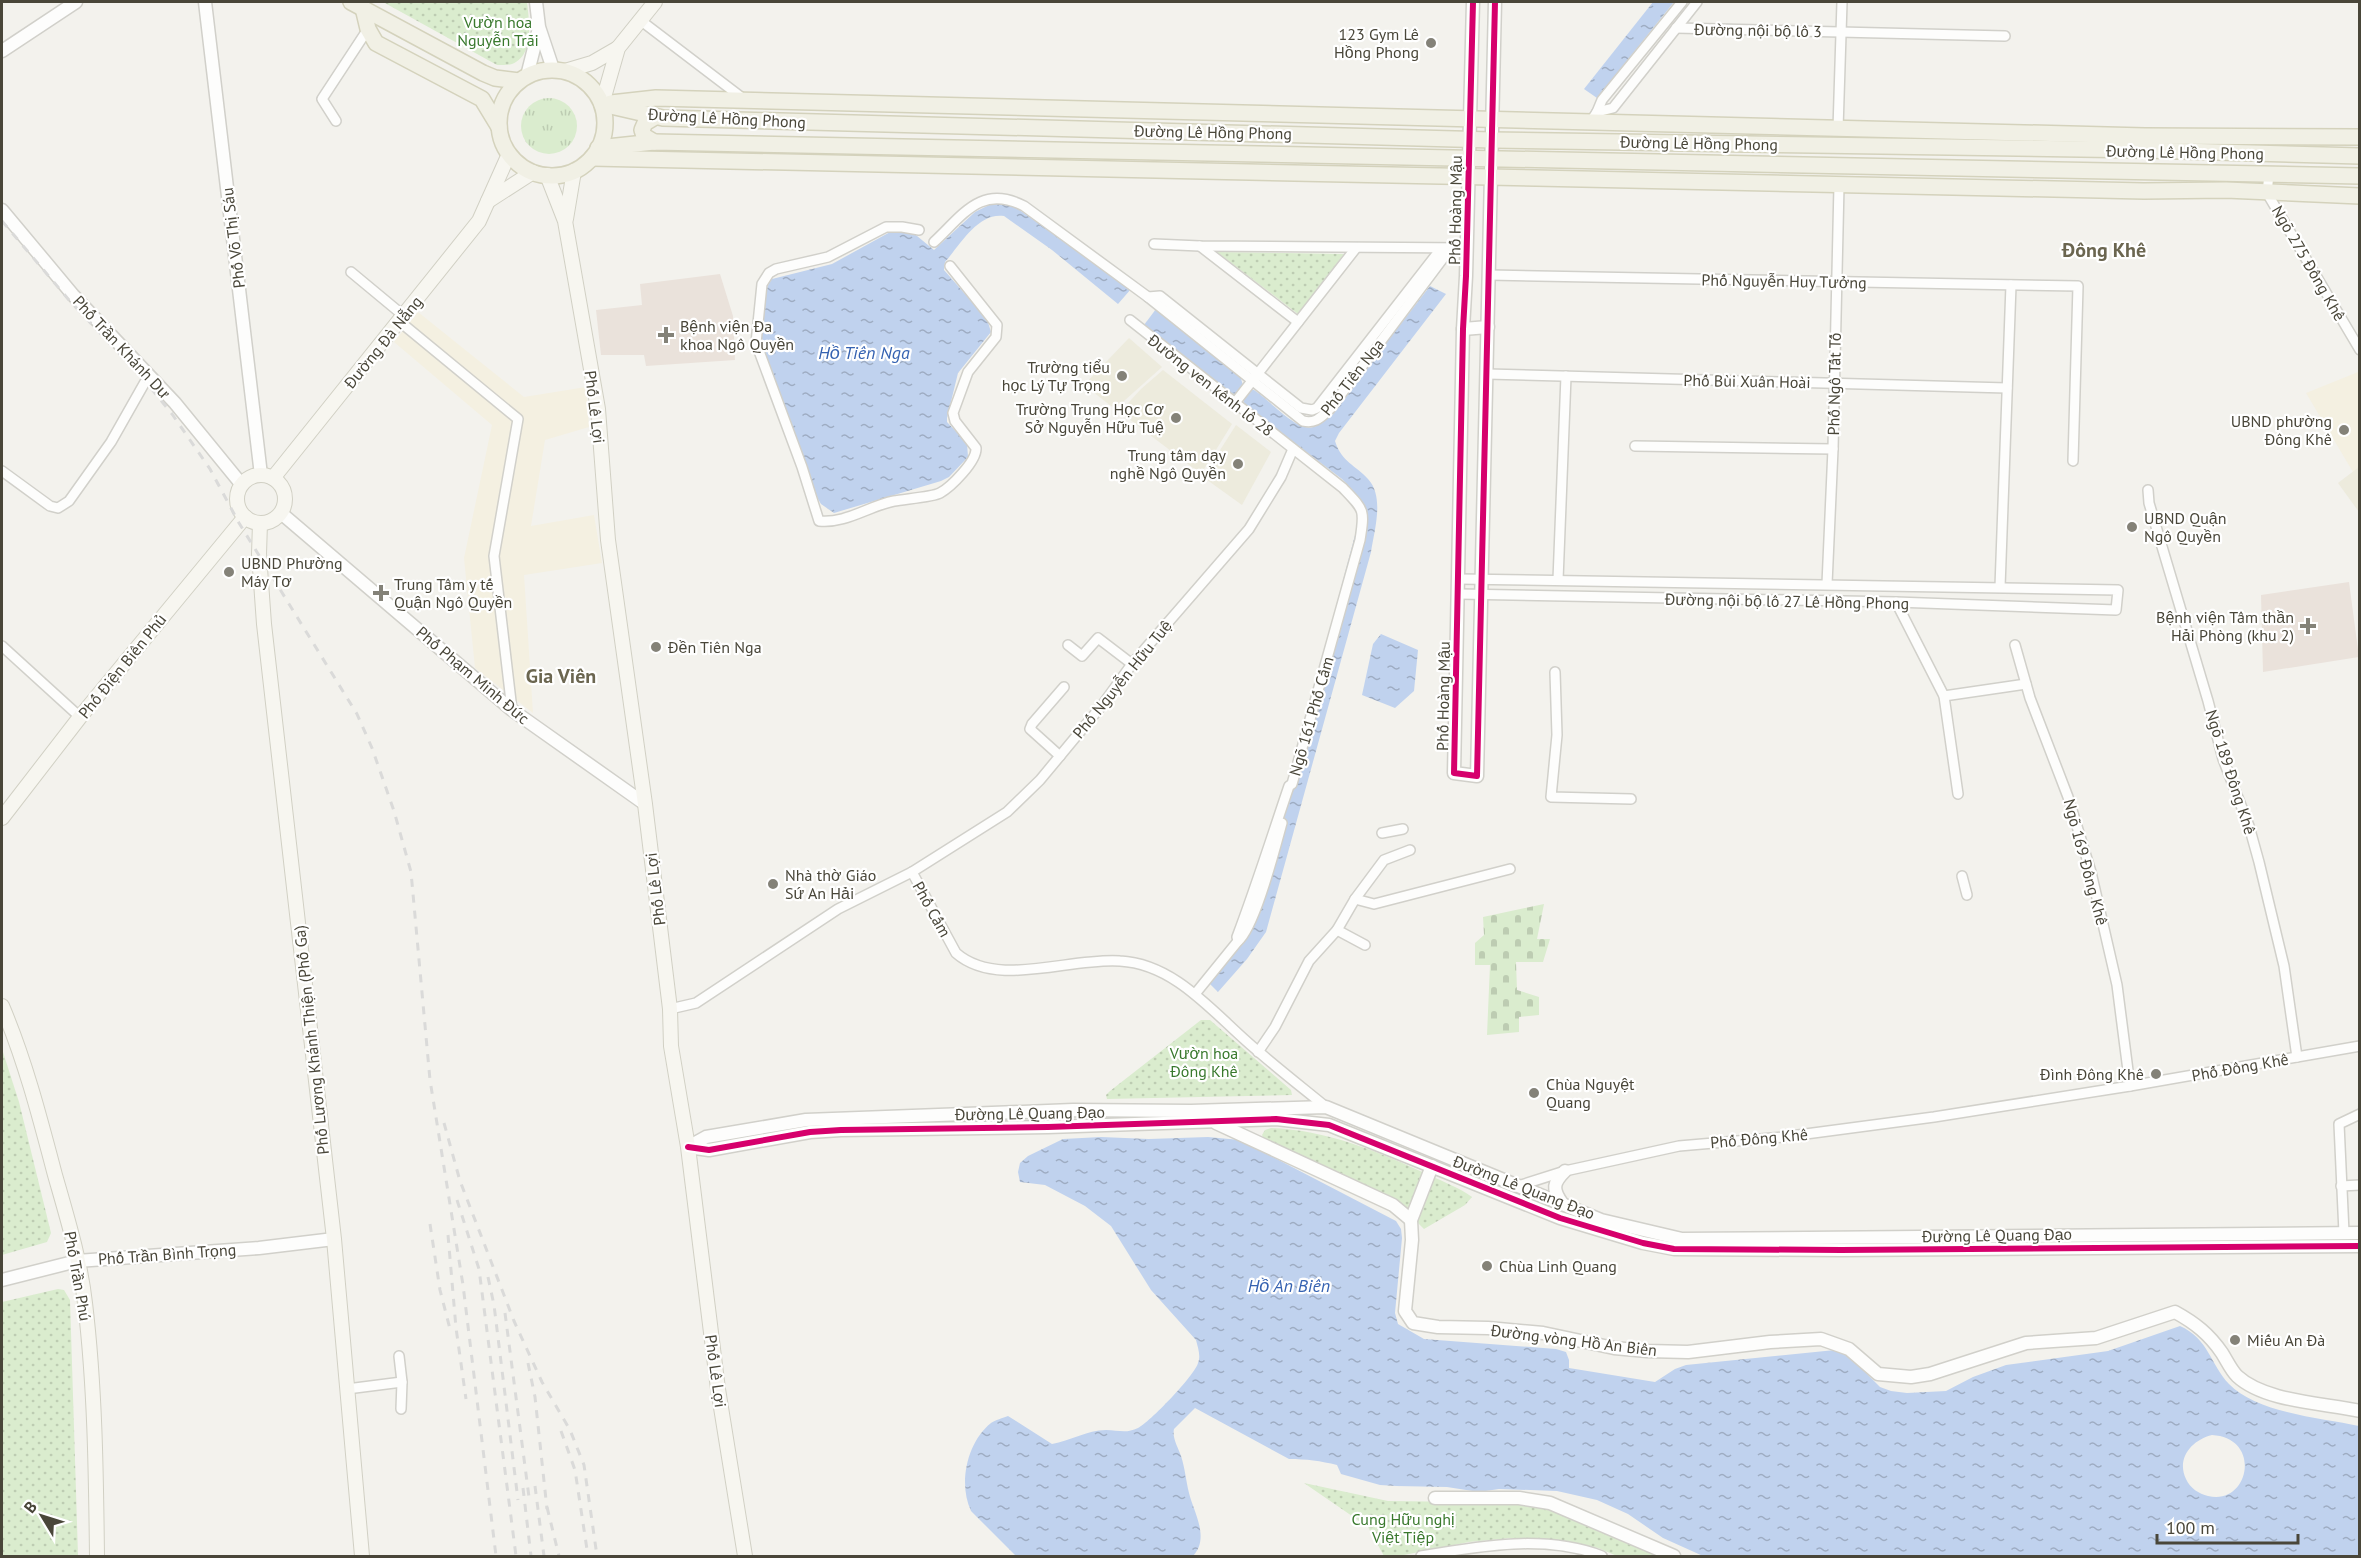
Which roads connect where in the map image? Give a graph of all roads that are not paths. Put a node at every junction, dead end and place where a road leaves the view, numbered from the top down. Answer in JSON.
{"nodes":[{"id":1,"x":76,"y":2,"type":"edge"},
{"id":2,"x":205,"y":2,"type":"edge"},
{"id":3,"x":536,"y":2,"type":"edge"},
{"id":4,"x":655,"y":2,"type":"edge"},
{"id":5,"x":1473,"y":2,"type":"edge"},
{"id":6,"x":1496,"y":2,"type":"edge"},
{"id":7,"x":1682,"y":2,"type":"edge"},
{"id":8,"x":1697,"y":2,"type":"edge"},
{"id":9,"x":1842,"y":2,"type":"edge"},
{"id":10,"x":357,"y":5,"type":"edge"},
{"id":11,"x":640,"y":20,"type":"junction"},
{"id":12,"x":539,"y":27,"type":"junction"},
{"id":13,"x":1676,"y":28,"type":"junction"},
{"id":14,"x":368,"y":29,"type":"junction"},
{"id":15,"x":1841,"y":31,"type":"junction"},
{"id":16,"x":2005,"y":36,"type":"dead end"},
{"id":17,"x":618,"y":48,"type":"junction"},
{"id":18,"x":2,"y":51,"type":"edge"},
{"id":19,"x":559,"y":70,"type":"junction"},
{"id":20,"x":523,"y":79,"type":"junction"},
{"id":21,"x":747,"y":101,"type":"junction"},
{"id":22,"x":602,"y":104,"type":"junction"},
{"id":23,"x":880,"y":105,"type":"junction"},
{"id":24,"x":1158,"y":112,"type":"junction"},
{"id":25,"x":1594,"y":116,"type":"junction"},
{"id":26,"x":655,"y":117,"type":"junction"},
{"id":27,"x":1470,"y":117,"type":"junction"},
{"id":28,"x":1493,"y":118,"type":"junction"},
{"id":29,"x":336,"y":121,"type":"dead end"},
{"id":30,"x":879,"y":123,"type":"junction"},
{"id":31,"x":499,"y":127,"type":"junction"},
{"id":32,"x":1838,"y":129,"type":"junction"},
{"id":33,"x":1157,"y":130,"type":"junction"},
{"id":34,"x":2360,"y":137,"type":"edge"},
{"id":35,"x":1470,"y":139,"type":"junction"},
{"id":36,"x":1492,"y":140,"type":"junction"},
{"id":37,"x":654,"y":142,"type":"junction"},
{"id":38,"x":880,"y":146,"type":"junction"},
{"id":39,"x":595,"y":153,"type":"junction"},
{"id":40,"x":509,"y":154,"type":"junction"},
{"id":41,"x":2360,"y":156,"type":"edge"},
{"id":42,"x":1469,"y":157,"type":"junction"},
{"id":43,"x":1492,"y":158,"type":"junction"},
{"id":44,"x":880,"y":164,"type":"junction"},
{"id":45,"x":574,"y":171,"type":"junction"},
{"id":46,"x":540,"y":174,"type":"junction"},
{"id":47,"x":2269,"y":174,"type":"junction"},
{"id":48,"x":2360,"y":176,"type":"edge"},
{"id":49,"x":1469,"y":178,"type":"junction"},
{"id":50,"x":1492,"y":178,"type":"junction"},
{"id":51,"x":1839,"y":185,"type":"junction"},
{"id":52,"x":2267,"y":193,"type":"junction"},
{"id":53,"x":2360,"y":196,"type":"edge"},
{"id":54,"x":487,"y":203,"type":"junction"},
{"id":55,"x":2,"y":210,"type":"edge"},
{"id":56,"x":566,"y":221,"type":"junction"},
{"id":57,"x":919,"y":230,"type":"dead end"},
{"id":58,"x":934,"y":242,"type":"dead end"},
{"id":59,"x":1154,"y":244,"type":"dead end"},
{"id":60,"x":1200,"y":246,"type":"junction"},
{"id":61,"x":1356,"y":248,"type":"junction"},
{"id":62,"x":1467,"y":248,"type":"junction"},
{"id":63,"x":1445,"y":250,"type":"junction"},
{"id":64,"x":950,"y":266,"type":"dead end"},
{"id":65,"x":351,"y":272,"type":"dead end"},
{"id":66,"x":1489,"y":275,"type":"junction"},
{"id":67,"x":1837,"y":282,"type":"junction"},
{"id":68,"x":2011,"y":285,"type":"junction"},
{"id":69,"x":402,"y":319,"type":"junction"},
{"id":70,"x":1131,"y":320,"type":"dead end"},
{"id":71,"x":1298,"y":322,"type":"junction"},
{"id":72,"x":1488,"y":327,"type":"junction"},
{"id":73,"x":1463,"y":328,"type":"junction"},
{"id":74,"x":2360,"y":350,"type":"edge"},
{"id":75,"x":1487,"y":374,"type":"junction"},
{"id":76,"x":149,"y":375,"type":"junction"},
{"id":77,"x":1566,"y":376,"type":"junction"},
{"id":78,"x":1255,"y":377,"type":"junction"},
{"id":79,"x":1834,"y":383,"type":"junction"},
{"id":80,"x":2007,"y":388,"type":"junction"},
{"id":81,"x":1234,"y":404,"type":"junction"},
{"id":82,"x":1635,"y":446,"type":"dead end"},
{"id":83,"x":1293,"y":449,"type":"junction"},
{"id":84,"x":1833,"y":449,"type":"junction"},
{"id":85,"x":2073,"y":461,"type":"dead end"},
{"id":86,"x":2,"y":471,"type":"edge"},
{"id":87,"x":267,"y":477,"type":"junction"},
{"id":88,"x":242,"y":485,"type":"junction"},
{"id":89,"x":2148,"y":490,"type":"dead end"},
{"id":90,"x":281,"y":513,"type":"junction"},
{"id":91,"x":246,"y":517,"type":"junction"},
{"id":92,"x":260,"y":523,"type":"junction"},
{"id":93,"x":1459,"y":579,"type":"junction"},
{"id":94,"x":1482,"y":579,"type":"junction"},
{"id":95,"x":1558,"y":580,"type":"junction"},
{"id":96,"x":1827,"y":584,"type":"junction"},
{"id":97,"x":2000,"y":587,"type":"junction"},
{"id":98,"x":2045,"y":589,"type":"junction"},
{"id":99,"x":1459,"y":594,"type":"junction"},
{"id":100,"x":1482,"y":595,"type":"junction"},
{"id":101,"x":1896,"y":602,"type":"junction"},
{"id":102,"x":2043,"y":606,"type":"junction"},
{"id":103,"x":1068,"y":645,"type":"dead end"},
{"id":104,"x":2015,"y":645,"type":"dead end"},
{"id":105,"x":2,"y":646,"type":"edge"},
{"id":106,"x":1132,"y":664,"type":"junction"},
{"id":107,"x":1480,"y":672,"type":"junction"},
{"id":108,"x":1555,"y":672,"type":"dead end"},
{"id":109,"x":1457,"y":673,"type":"junction"},
{"id":110,"x":2026,"y":684,"type":"junction"},
{"id":111,"x":1064,"y":687,"type":"dead end"},
{"id":112,"x":1944,"y":696,"type":"junction"},
{"id":113,"x":513,"y":710,"type":"junction"},
{"id":114,"x":80,"y":717,"type":"junction"},
{"id":115,"x":1060,"y":756,"type":"junction"},
{"id":116,"x":1958,"y":794,"type":"dead end"},
{"id":117,"x":1631,"y":799,"type":"dead end"},
{"id":118,"x":645,"y":804,"type":"junction"},
{"id":119,"x":2,"y":818,"type":"edge"},
{"id":120,"x":1403,"y":829,"type":"dead end"},
{"id":121,"x":1382,"y":833,"type":"dead end"},
{"id":122,"x":1410,"y":850,"type":"dead end"},
{"id":123,"x":1510,"y":869,"type":"dead end"},
{"id":124,"x":912,"y":872,"type":"junction"},
{"id":125,"x":1962,"y":876,"type":"dead end"},
{"id":126,"x":1967,"y":895,"type":"dead end"},
{"id":127,"x":1355,"y":899,"type":"junction"},
{"id":128,"x":1337,"y":930,"type":"junction"},
{"id":129,"x":1365,"y":945,"type":"dead end"},
{"id":130,"x":1195,"y":994,"type":"junction"},
{"id":131,"x":2,"y":1006,"type":"edge"},
{"id":132,"x":670,"y":1009,"type":"junction"},
{"id":133,"x":2360,"y":1046,"type":"edge"},
{"id":134,"x":1258,"y":1052,"type":"junction"},
{"id":135,"x":2297,"y":1057,"type":"junction"},
{"id":136,"x":2130,"y":1086,"type":"junction"},
{"id":137,"x":1326,"y":1107,"type":"junction"},
{"id":138,"x":1191,"y":1111,"type":"junction"},
{"id":139,"x":2360,"y":1114,"type":"edge"},
{"id":140,"x":1212,"y":1121,"type":"junction"},
{"id":141,"x":1329,"y":1125,"type":"junction"},
{"id":142,"x":688,"y":1147,"type":"junction"},
{"id":143,"x":1432,"y":1166,"type":"junction"},
{"id":144,"x":1565,"y":1171,"type":"junction"},
{"id":145,"x":2360,"y":1185,"type":"edge"},
{"id":146,"x":1518,"y":1186,"type":"junction"},
{"id":147,"x":2341,"y":1186,"type":"junction"},
{"id":148,"x":1511,"y":1200,"type":"junction"},
{"id":149,"x":1563,"y":1204,"type":"junction"},
{"id":150,"x":1411,"y":1220,"type":"junction"},
{"id":151,"x":2344,"y":1233,"type":"junction"},
{"id":152,"x":2360,"y":1233,"type":"edge"},
{"id":153,"x":334,"y":1239,"type":"junction"},
{"id":154,"x":2360,"y":1246,"type":"edge"},
{"id":155,"x":77,"y":1261,"type":"junction"},
{"id":156,"x":2,"y":1280,"type":"edge"},
{"id":157,"x":399,"y":1356,"type":"dead end"},
{"id":158,"x":402,"y":1382,"type":"junction"},
{"id":159,"x":347,"y":1389,"type":"junction"},
{"id":160,"x":401,"y":1409,"type":"dead end"},
{"id":161,"x":2360,"y":1411,"type":"edge"},
{"id":162,"x":1435,"y":1498,"type":"dead end"},
{"id":163,"x":97,"y":1557,"type":"edge"},
{"id":164,"x":362,"y":1557,"type":"edge"},
{"id":165,"x":745,"y":1557,"type":"edge"},
{"id":166,"x":1421,"y":1557,"type":"edge"},
{"id":167,"x":1602,"y":1557,"type":"edge"},
{"id":168,"x":1674,"y":1557,"type":"edge"}],
"edges":[{"from":1,"to":18,"type":"street"},
{"from":2,"to":87,"type":"street","name":"Phố Võ Thị Sáu"},
{"from":3,"to":12,"type":"street"},
{"from":4,"to":11,"type":"main road"},
{"from":5,"to":27,"type":"street","name":"Phố Hoàng Mậu"},
{"from":6,"to":28,"type":"street","name":"Phố Hoàng Mậu"},
{"from":7,"to":25,"type":"street"},
{"from":8,"to":13,"type":"street"},
{"from":9,"to":15,"type":"street","name":"Đường nội bộ lô 3"},
{"from":10,"to":14,"type":"main road"},
{"from":10,"to":20,"type":"main road"},
{"from":11,"to":17,"type":"main road"},
{"from":11,"to":21,"type":"street"},
{"from":12,"to":19,"type":"street"},
{"from":12,"to":20,"type":"street"},
{"from":13,"to":15,"type":"street","name":"Đường nội bộ lô 3"},
{"from":13,"to":25,"type":"street"},
{"from":14,"to":29,"type":"street"},
{"from":14,"to":31,"type":"main road"},
{"from":15,"to":16,"type":"street","name":"Đường nội bộ lô 3"},
{"from":15,"to":32,"type":"street","name":"Đường nội bộ lô 3"},
{"from":17,"to":19,"type":"main road"},
{"from":17,"to":22,"type":"main road"},
{"from":19,"to":20,"type":"main road"},
{"from":19,"to":22,"type":"main road"},
{"from":20,"to":31,"type":"main road"},
{"from":21,"to":22,"type":"main road","name":"Đường Lê Hồng Phong"},
{"from":21,"to":23,"type":"main road","name":"Đường Lê Hồng Phong"},
{"from":22,"to":26,"type":"main road","name":"Đường Lê Hồng Phong"},
{"from":22,"to":39,"type":"main road"},
{"from":23,"to":24,"type":"main road","name":"Đường Lê Hồng Phong"},
{"from":23,"to":30,"type":"main road"},
{"from":24,"to":27,"type":"main road","name":"Đường Lê Hồng Phong"},
{"from":24,"to":33,"type":"main road"},
{"from":25,"to":28,"type":"main road","name":"Đường Lê Hồng Phong"},
{"from":25,"to":32,"type":"main road","name":"Đường Lê Hồng Phong"},
{"from":26,"to":30,"type":"main road","name":"Đường Lê Hồng Phong"},
{"from":26,"to":37,"type":"main road"},
{"from":27,"to":28,"type":"main road","name":"Đường Lê Hồng Phong"},
{"from":27,"to":35,"type":"street","name":"Phố Hoàng Mậu"},
{"from":28,"to":36,"type":"street","name":"Phố Hoàng Mậu"},
{"from":30,"to":33,"type":"main road","name":"Đường Lê Hồng Phong"},
{"from":31,"to":40,"type":"main road"},
{"from":32,"to":34,"type":"main road","name":"Đường Lê Hồng Phong"},
{"from":33,"to":35,"type":"main road","name":"Đường Lê Hồng Phong"},
{"from":35,"to":36,"type":"main road","name":"Đường Lê Hồng Phong"},
{"from":35,"to":42,"type":"street","name":"Phố Hoàng Mậu"},
{"from":36,"to":41,"type":"main road","name":"Đường Lê Hồng Phong"},
{"from":36,"to":43,"type":"street","name":"Phố Hoàng Mậu"},
{"from":37,"to":38,"type":"main road","name":"Đường Lê Hồng Phong"},
{"from":37,"to":39,"type":"main road","name":"Đường Lê Hồng Phong"},
{"from":38,"to":42,"type":"main road","name":"Đường Lê Hồng Phong"},
{"from":38,"to":44,"type":"main road"},
{"from":39,"to":44,"type":"main road"},
{"from":39,"to":45,"type":"main road"},
{"from":40,"to":46,"type":"main road"},
{"from":40,"to":54,"type":"main road","name":"Đường Đà Nẵng"},
{"from":42,"to":43,"type":"main road","name":"Đường Lê Hồng Phong"},
{"from":42,"to":49,"type":"street","name":"Phố Hoàng Mậu"},
{"from":43,"to":47,"type":"main road","name":"Đường Lê Hồng Phong"},
{"from":43,"to":50,"type":"street","name":"Phố Hoàng Mậu"},
{"from":44,"to":49,"type":"main road"},
{"from":45,"to":46,"type":"main road"},
{"from":45,"to":56,"type":"main road","name":"Phố Lê Lợi"},
{"from":46,"to":54,"type":"main road","name":"Đường Đà Nẵng"},
{"from":46,"to":56,"type":"main road","name":"Phố Lê Lợi"},
{"from":47,"to":48,"type":"main road","name":"Đường Lê Hồng Phong"},
{"from":47,"to":52,"type":"street","name":"Ngõ 275 Đông Khê"},
{"from":49,"to":50,"type":"main road"},
{"from":49,"to":62,"type":"street","name":"Phố Hoàng Mậu"},
{"from":50,"to":51,"type":"main road"},
{"from":50,"to":66,"type":"street","name":"Phố Hoàng Mậu"},
{"from":51,"to":52,"type":"main road"},
{"from":51,"to":67,"type":"street","name":"Phố Ngô Tất Tố"},
{"from":52,"to":53,"type":"main road"},
{"from":52,"to":74,"type":"street","name":"Ngõ 275 Đông Khê"},
{"from":54,"to":69,"type":"main road","name":"Đường Đà Nẵng"},
{"from":55,"to":76,"type":"street","name":"Phố Trần Khánh Dư"},
{"from":56,"to":118,"type":"main road","name":"Phố Lê Lợi"},
{"from":57,"to":64,"type":"street"},
{"from":58,"to":78,"type":"street","name":"Phố Tiên Nga"},
{"from":59,"to":60,"type":"street"},
{"from":60,"to":61,"type":"street"},
{"from":60,"to":71,"type":"street"},
{"from":61,"to":63,"type":"street"},
{"from":61,"to":71,"type":"street"},
{"from":62,"to":63,"type":"street"},
{"from":62,"to":73,"type":"street","name":"Phố Hoàng Mậu"},
{"from":63,"to":78,"type":"street","name":"Phố Tiên Nga"},
{"from":65,"to":69,"type":"street"},
{"from":66,"to":67,"type":"street","name":"Phố Nguyễn Huy Tưởng"},
{"from":66,"to":72,"type":"street","name":"Phố Hoàng Mậu"},
{"from":67,"to":68,"type":"street","name":"Phố Nguyễn Huy Tưởng"},
{"from":67,"to":79,"type":"street","name":"Phố Ngô Tất Tố"},
{"from":68,"to":80,"type":"street"},
{"from":68,"to":85,"type":"street","name":"Phố Nguyễn Huy Tưởng"},
{"from":69,"to":87,"type":"main road","name":"Đường Đà Nẵng"},
{"from":69,"to":113,"type":"street"},
{"from":70,"to":81,"type":"street","name":"Đường ven kênh lô 28"},
{"from":71,"to":78,"type":"street"},
{"from":72,"to":73,"type":"street"},
{"from":72,"to":75,"type":"street","name":"Phố Hoàng Mậu"},
{"from":73,"to":93,"type":"street","name":"Phố Hoàng Mậu"},
{"from":75,"to":77,"type":"street","name":"Phố Bùi Xuân Hoài"},
{"from":75,"to":94,"type":"street","name":"Phố Hoàng Mậu"},
{"from":76,"to":86,"type":"street"},
{"from":76,"to":88,"type":"street","name":"Phố Trần Khánh Dư"},
{"from":77,"to":79,"type":"street","name":"Phố Bùi Xuân Hoài"},
{"from":77,"to":95,"type":"street"},
{"from":78,"to":81,"type":"street"},
{"from":79,"to":80,"type":"street","name":"Phố Bùi Xuân Hoài"},
{"from":79,"to":84,"type":"street","name":"Phố Ngô Tất Tố"},
{"from":80,"to":97,"type":"street"},
{"from":81,"to":83,"type":"street","name":"Đường ven kênh lô 28"},
{"from":82,"to":84,"type":"street"},
{"from":83,"to":106,"type":"street","name":"Phố Nguyễn Hữu Tuệ"},
{"from":83,"to":130,"type":"street","name":"Ngõ 161 Phố Cấm"},
{"from":84,"to":96,"type":"street","name":"Phố Ngô Tất Tố"},
{"from":87,"to":88,"type":"main road"},
{"from":87,"to":90,"type":"main road"},
{"from":88,"to":91,"type":"main road"},
{"from":89,"to":135,"type":"street","name":"Ngõ 189 Đông Khê"},
{"from":90,"to":92,"type":"main road"},
{"from":90,"to":113,"type":"street","name":"Phố Phạm Minh Đức"},
{"from":91,"to":92,"type":"main road"},
{"from":91,"to":114,"type":"main road","name":"Phố Điện Biên Phủ"},
{"from":92,"to":153,"type":"main road","name":"Phố Lương Khánh Thiện (Phố Ga)"},
{"from":93,"to":94,"type":"street"},
{"from":93,"to":99,"type":"street","name":"Phố Hoàng Mậu"},
{"from":94,"to":95,"type":"street"},
{"from":94,"to":100,"type":"street","name":"Phố Hoàng Mậu"},
{"from":95,"to":96,"type":"street"},
{"from":96,"to":97,"type":"street"},
{"from":97,"to":98,"type":"street"},
{"from":98,"to":102,"type":"street"},
{"from":98,"to":102,"type":"street","name":"Đường nội bộ lô 27 Lê Hồng Phong"},
{"from":99,"to":100,"type":"street","name":"Đường nội bộ lô 27 Lê Hồng Phong"},
{"from":99,"to":109,"type":"street","name":"Phố Hoàng Mậu"},
{"from":100,"to":101,"type":"street","name":"Đường nội bộ lô 27 Lê Hồng Phong"},
{"from":100,"to":107,"type":"street","name":"Phố Hoàng Mậu"},
{"from":101,"to":102,"type":"street","name":"Đường nội bộ lô 27 Lê Hồng Phong"},
{"from":101,"to":112,"type":"street"},
{"from":103,"to":106,"type":"street"},
{"from":104,"to":110,"type":"street","name":"Ngõ 169 Đông Khê"},
{"from":105,"to":114,"type":"street"},
{"from":106,"to":115,"type":"street","name":"Phố Nguyễn Hữu Tuệ"},
{"from":107,"to":109,"type":"street"},
{"from":107,"to":109,"type":"street","name":"Phố Hoàng Mậu"},
{"from":108,"to":117,"type":"street"},
{"from":110,"to":112,"type":"street"},
{"from":110,"to":136,"type":"street","name":"Ngõ 169 Đông Khê"},
{"from":111,"to":115,"type":"street"},
{"from":112,"to":116,"type":"street"},
{"from":113,"to":118,"type":"street","name":"Phố Phạm Minh Đức"},
{"from":114,"to":119,"type":"main road","name":"Phố Điện Biên Phủ"},
{"from":115,"to":124,"type":"street","name":"Phố Nguyễn Hữu Tuệ"},
{"from":118,"to":132,"type":"main road","name":"Phố Lê Lợi"},
{"from":120,"to":121,"type":"street"},
{"from":122,"to":127,"type":"street"},
{"from":123,"to":127,"type":"street"},
{"from":124,"to":130,"type":"street","name":"Phố Cấm"},
{"from":124,"to":132,"type":"street","name":"Phố Cấm"},
{"from":125,"to":126,"type":"street"},
{"from":127,"to":128,"type":"street"},
{"from":128,"to":129,"type":"street"},
{"from":128,"to":134,"type":"street"},
{"from":130,"to":134,"type":"street","name":"Phố Cấm"},
{"from":131,"to":155,"type":"main road","name":"Phố Trần Phú"},
{"from":132,"to":142,"type":"main road","name":"Phố Lê Lợi"},
{"from":133,"to":135,"type":"street","name":"Phố Đông Khê"},
{"from":134,"to":137,"type":"street"},
{"from":135,"to":136,"type":"street","name":"Phố Đông Khê"},
{"from":136,"to":144,"type":"street","name":"Phố Đông Khê"},
{"from":137,"to":138,"type":"street","name":"Đường Lê Quang Đạo"},
{"from":137,"to":141,"type":"street"},
{"from":137,"to":146,"type":"street"},
{"from":138,"to":140,"type":"street"},
{"from":138,"to":142,"type":"street","name":"Đường Lê Quang Đạo"},
{"from":139,"to":147,"type":"street"},
{"from":140,"to":141,"type":"street","name":"Đường Lê Quang Đạo"},
{"from":140,"to":142,"type":"street","name":"Đường Lê Quang Đạo"},
{"from":140,"to":150,"type":"street"},
{"from":141,"to":143,"type":"street","name":"Đường Lê Quang Đạo"},
{"from":142,"to":165,"type":"main road","name":"Phố Lê Lợi"},
{"from":143,"to":148,"type":"street","name":"Đường Lê Quang Đạo"},
{"from":143,"to":150,"type":"street","name":"Đường vòng Hồ An Biên"},
{"from":144,"to":146,"type":"street","name":"Phố Đông Khê"},
{"from":144,"to":149,"type":"street"},
{"from":145,"to":147,"type":"street"},
{"from":146,"to":148,"type":"street"},
{"from":146,"to":149,"type":"street","name":"Đường Lê Quang Đạo"},
{"from":147,"to":151,"type":"street"},
{"from":148,"to":154,"type":"street","name":"Đường Lê Quang Đạo"},
{"from":149,"to":151,"type":"street","name":"Đường Lê Quang Đạo"},
{"from":150,"to":161,"type":"street","name":"Đường vòng Hồ An Biên"},
{"from":151,"to":152,"type":"street","name":"Đường Lê Quang Đạo"},
{"from":153,"to":155,"type":"street","name":"Phố Trần Bình Trọng"},
{"from":153,"to":159,"type":"main road","name":"Phố Lương Khánh Thiện (Phố Ga)"},
{"from":155,"to":156,"type":"street","name":"Phố Trần Bình Trọng"},
{"from":155,"to":163,"type":"main road","name":"Phố Trần Phú"},
{"from":157,"to":158,"type":"street"},
{"from":158,"to":159,"type":"street"},
{"from":158,"to":160,"type":"street"},
{"from":159,"to":164,"type":"main road","name":"Phố Lương Khánh Thiện (Phố Ga)"},
{"from":162,"to":168,"type":"street"},
{"from":166,"to":167,"type":"street"}]}
